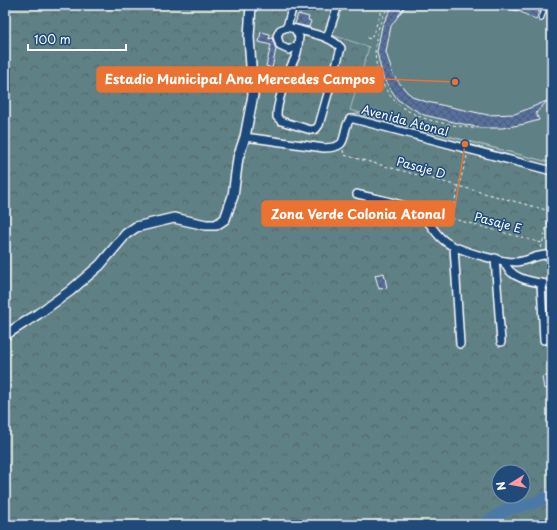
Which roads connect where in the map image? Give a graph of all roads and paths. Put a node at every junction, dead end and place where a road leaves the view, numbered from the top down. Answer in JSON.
{"nodes":[{"id":1,"x":252,"y":5,"type":"edge"},
{"id":2,"x":293,"y":5,"type":"edge"},
{"id":3,"x":338,"y":5,"type":"edge"},
{"id":4,"x":384,"y":5,"type":"edge"},
{"id":5,"x":390,"y":5,"type":"edge"},
{"id":6,"x":546,"y":5,"type":"edge"},
{"id":7,"x":540,"y":19,"type":"dead end"},
{"id":8,"x":287,"y":27,"type":"junction"},
{"id":9,"x":295,"y":29,"type":"junction"},
{"id":10,"x":312,"y":34,"type":"junction"},
{"id":11,"x":327,"y":38,"type":"junction"},
{"id":12,"x":367,"y":38,"type":"dead end"},
{"id":13,"x":298,"y":43,"type":"junction"},
{"id":14,"x":289,"y":50,"type":"junction"},
{"id":15,"x":293,"y":62,"type":"junction"},
{"id":16,"x":477,"y":129,"type":"dead end"},
{"id":17,"x":245,"y":137,"type":"junction"},
{"id":18,"x":340,"y":146,"type":"junction"},
{"id":19,"x":468,"y":149,"type":"junction"},
{"id":20,"x":552,"y":171,"type":"edge"},
{"id":21,"x":458,"y":187,"type":"junction"},
{"id":22,"x":357,"y":194,"type":"dead end"},
{"id":23,"x":552,"y":206,"type":"edge"},
{"id":24,"x":550,"y":211,"type":"junction"},
{"id":25,"x":549,"y":216,"type":"junction"},
{"id":26,"x":552,"y":216,"type":"edge"},
{"id":27,"x":454,"y":247,"type":"junction"},
{"id":28,"x":549,"y":254,"type":"edge"},
{"id":29,"x":495,"y":258,"type":"junction"},
{"id":30,"x":504,"y":261,"type":"junction"},
{"id":31,"x":540,"y":283,"type":"junction"},
{"id":32,"x":552,"y":286,"type":"edge"},
{"id":33,"x":5,"y":335,"type":"edge"},
{"id":34,"x":544,"y":340,"type":"dead end"},
{"id":35,"x":501,"y":342,"type":"dead end"},
{"id":36,"x":460,"y":344,"type":"dead end"}],
"edges":[{"from":1,"to":17,"type":"street"},
{"from":2,"to":8,"type":"street"},
{"from":3,"to":11,"type":"street"},
{"from":4,"to":12,"type":"path"},
{"from":5,"to":16,"type":"path"},
{"from":6,"to":7,"type":"lane"},
{"from":8,"to":9,"type":"street"},
{"from":8,"to":14,"type":"street"},
{"from":9,"to":10,"type":"street"},
{"from":9,"to":13,"type":"street"},
{"from":10,"to":11,"type":"street"},
{"from":10,"to":13,"type":"street"},
{"from":11,"to":15,"type":"street"},
{"from":13,"to":14,"type":"street"},
{"from":13,"to":15,"type":"street"},
{"from":14,"to":15,"type":"street"},
{"from":17,"to":18,"type":"street"},
{"from":17,"to":33,"type":"street"},
{"from":18,"to":19,"type":"street","name":"Avenida Atonal"},
{"from":18,"to":21,"type":"path","name":"Pasaje D"},
{"from":19,"to":20,"type":"street","name":"Avenida Atonal"},
{"from":19,"to":21,"type":"path"},
{"from":21,"to":24,"type":"path","name":"Pasaje D"},
{"from":21,"to":25,"type":"path","name":"Pasaje E"},
{"from":22,"to":27,"type":"street"},
{"from":23,"to":24,"type":"path"},
{"from":24,"to":25,"type":"path"},
{"from":25,"to":26,"type":"path"},
{"from":27,"to":29,"type":"street"},
{"from":27,"to":36,"type":"street"},
{"from":28,"to":30,"type":"street"},
{"from":29,"to":30,"type":"street"},
{"from":29,"to":35,"type":"street"},
{"from":30,"to":31,"type":"street"},
{"from":31,"to":32,"type":"street"},
{"from":31,"to":34,"type":"street"}]}
